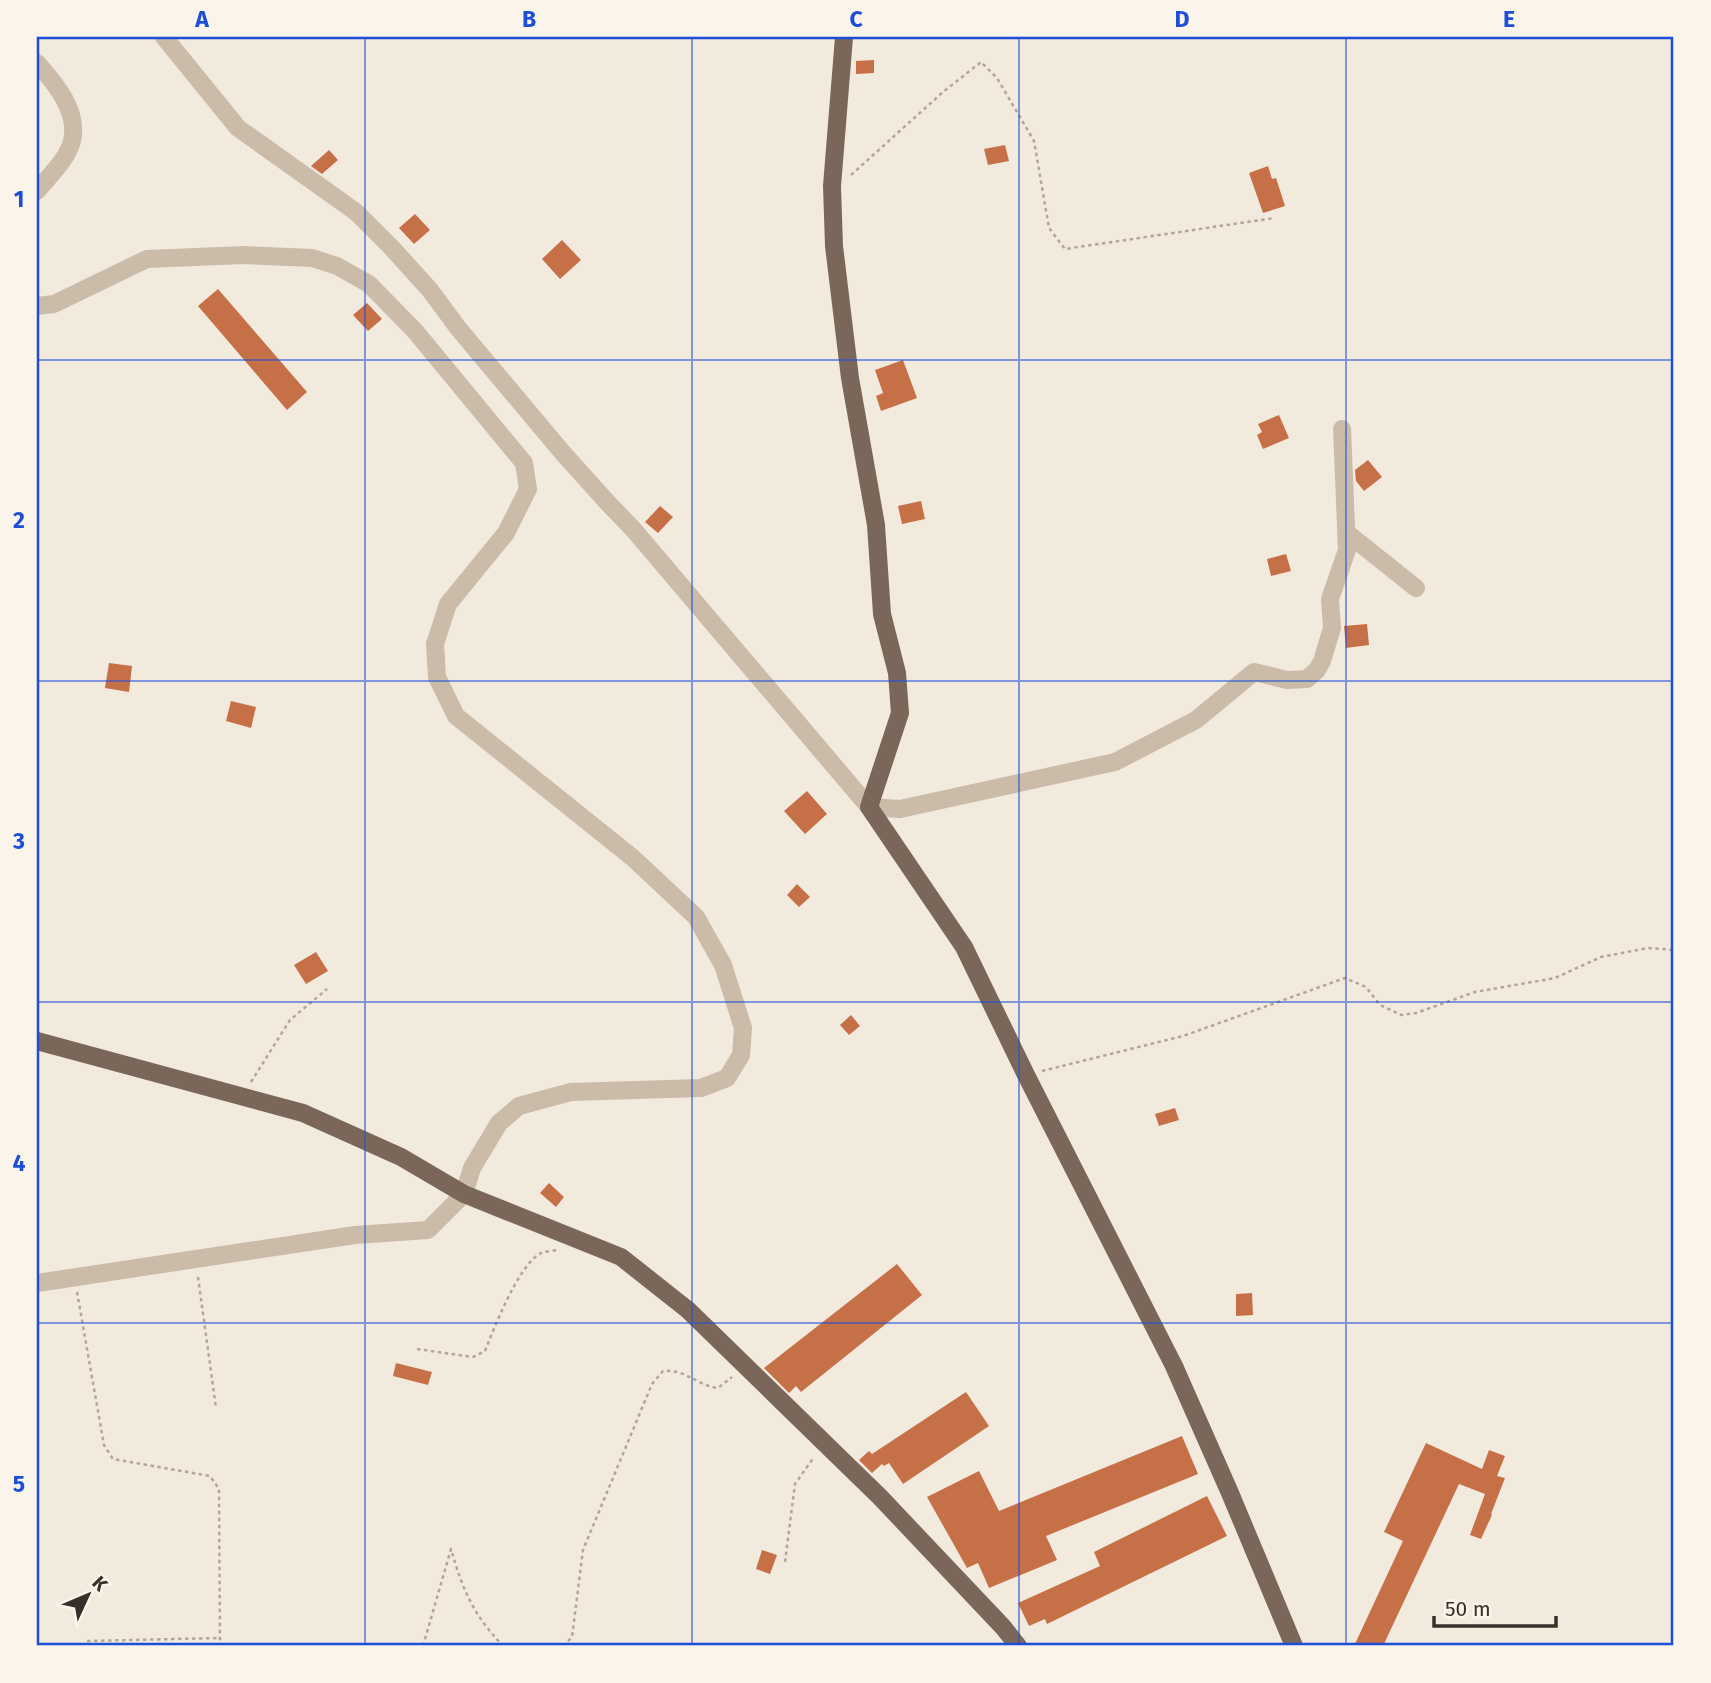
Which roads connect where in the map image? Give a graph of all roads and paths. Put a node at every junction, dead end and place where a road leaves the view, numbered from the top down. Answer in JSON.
{"nodes":[{"id":1,"x":164,"y":37,"type":"edge"},
{"id":2,"x":844,"y":37,"type":"edge"},
{"id":3,"x":37,"y":63,"type":"edge"},
{"id":4,"x":37,"y":191,"type":"edge"},
{"id":5,"x":833,"y":192,"type":"junction"},
{"id":6,"x":1274,"y":218,"type":"dead end"},
{"id":7,"x":37,"y":306,"type":"edge"},
{"id":8,"x":1342,"y":429,"type":"dead end"},
{"id":9,"x":1347,"y":533,"type":"junction"},
{"id":10,"x":1416,"y":588,"type":"dead end"},
{"id":11,"x":869,"y":807,"type":"junction"},
{"id":12,"x":1674,"y":950,"type":"edge"},
{"id":13,"x":327,"y":989,"type":"dead end"},
{"id":14,"x":37,"y":1041,"type":"edge"},
{"id":15,"x":1026,"y":1075,"type":"junction"},
{"id":16,"x":242,"y":1097,"type":"junction"},
{"id":17,"x":464,"y":1194,"type":"junction"},
{"id":18,"x":589,"y":1245,"type":"junction"},
{"id":19,"x":195,"y":1260,"type":"junction"},
{"id":20,"x":75,"y":1278,"type":"junction"},
{"id":21,"x":37,"y":1283,"type":"edge"},
{"id":22,"x":417,"y":1349,"type":"dead end"},
{"id":23,"x":745,"y":1367,"type":"junction"},
{"id":24,"x":216,"y":1408,"type":"dead end"},
{"id":25,"x":824,"y":1443,"type":"junction"},
{"id":26,"x":785,"y":1562,"type":"dead end"},
{"id":27,"x":220,"y":1638,"type":"junction"},
{"id":28,"x":87,"y":1641,"type":"dead end"},
{"id":29,"x":220,"y":1646,"type":"edge"},
{"id":30,"x":423,"y":1646,"type":"edge"},
{"id":31,"x":503,"y":1646,"type":"edge"},
{"id":32,"x":563,"y":1646,"type":"edge"},
{"id":33,"x":1018,"y":1646,"type":"edge"},
{"id":34,"x":1294,"y":1646,"type":"edge"}],
"edges":[{"from":1,"to":11,"type":"street"},
{"from":2,"to":5,"type":"main road"},
{"from":3,"to":4,"type":"street"},
{"from":5,"to":6,"type":"path"},
{"from":5,"to":11,"type":"main road"},
{"from":7,"to":17,"type":"street"},
{"from":8,"to":9,"type":"street"},
{"from":9,"to":10,"type":"street"},
{"from":9,"to":11,"type":"street"},
{"from":11,"to":15,"type":"main road"},
{"from":12,"to":15,"type":"path"},
{"from":13,"to":16,"type":"path"},
{"from":14,"to":16,"type":"main road"},
{"from":15,"to":34,"type":"main road"},
{"from":16,"to":17,"type":"main road"},
{"from":17,"to":18,"type":"main road"},
{"from":17,"to":19,"type":"street"},
{"from":18,"to":22,"type":"path"},
{"from":18,"to":23,"type":"main road"},
{"from":19,"to":20,"type":"street"},
{"from":19,"to":24,"type":"path"},
{"from":20,"to":21,"type":"street"},
{"from":20,"to":27,"type":"path"},
{"from":23,"to":25,"type":"main road"},
{"from":23,"to":32,"type":"path"},
{"from":25,"to":26,"type":"path"},
{"from":25,"to":33,"type":"main road"},
{"from":27,"to":28,"type":"path"},
{"from":27,"to":29,"type":"path"},
{"from":30,"to":31,"type":"path"}]}
